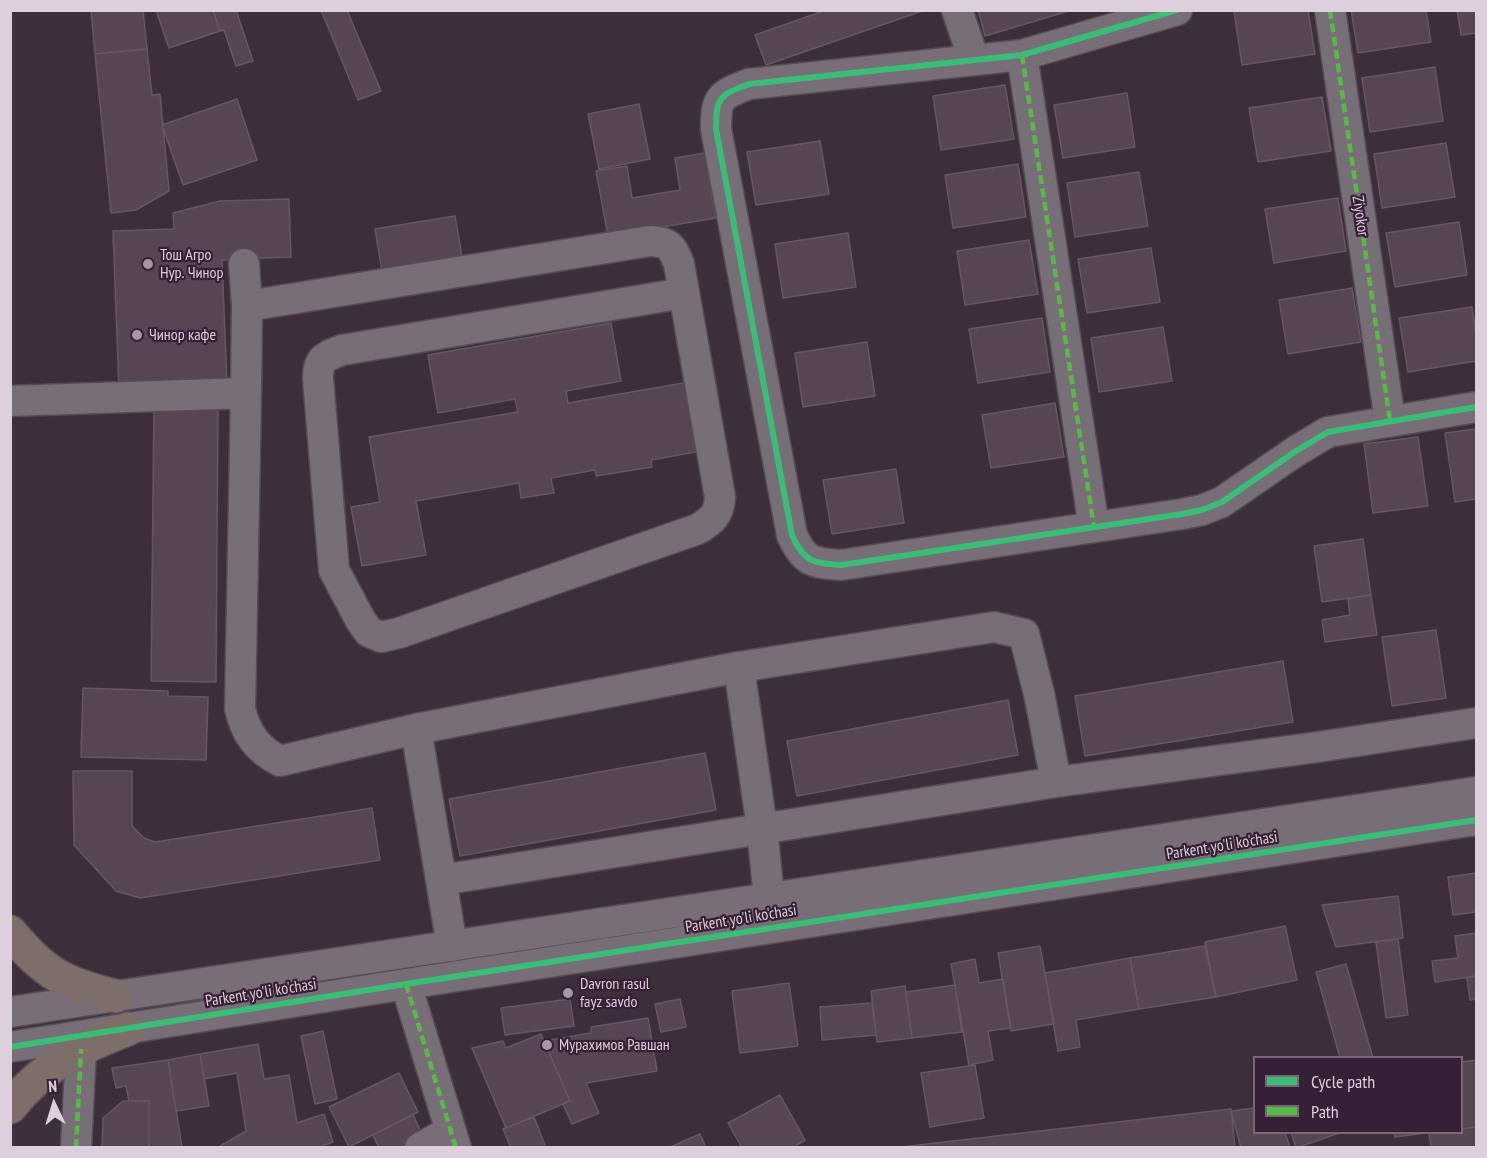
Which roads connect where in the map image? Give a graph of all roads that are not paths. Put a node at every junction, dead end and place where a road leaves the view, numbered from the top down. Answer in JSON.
{"nodes":[{"id":1,"x":957,"y":10,"type":"edge"},
{"id":2,"x":1177,"y":10,"type":"edge"},
{"id":3,"x":1330,"y":10,"type":"edge"},
{"id":4,"x":1023,"y":55,"type":"junction"},
{"id":5,"x":974,"y":60,"type":"junction"},
{"id":6,"x":244,"y":264,"type":"dead end"},
{"id":7,"x":684,"y":293,"type":"junction"},
{"id":8,"x":247,"y":306,"type":"junction"},
{"id":9,"x":246,"y":393,"type":"junction"},
{"id":10,"x":10,"y":401,"type":"edge"},
{"id":11,"x":1476,"y":407,"type":"edge"},
{"id":12,"x":1390,"y":421,"type":"junction"},
{"id":13,"x":1094,"y":527,"type":"junction"},
{"id":14,"x":739,"y":667,"type":"junction"},
{"id":15,"x":1476,"y":723,"type":"edge"},
{"id":16,"x":416,"y":729,"type":"junction"},
{"id":17,"x":1056,"y":783,"type":"junction"},
{"id":18,"x":1476,"y":792,"type":"edge"},
{"id":19,"x":1476,"y":820,"type":"edge"},
{"id":20,"x":762,"y":828,"type":"junction"},
{"id":21,"x":441,"y":880,"type":"junction"},
{"id":22,"x":769,"y":898,"type":"junction"},
{"id":23,"x":10,"y":932,"type":"edge"},
{"id":24,"x":452,"y":945,"type":"junction"},
{"id":25,"x":406,"y":984,"type":"junction"},
{"id":26,"x":115,"y":996,"type":"junction"},
{"id":27,"x":10,"y":1012,"type":"edge"},
{"id":28,"x":128,"y":1029,"type":"junction"},
{"id":29,"x":10,"y":1047,"type":"edge"},
{"id":30,"x":81,"y":1048,"type":"junction"},
{"id":31,"x":10,"y":1107,"type":"edge"},
{"id":32,"x":453,"y":1139,"type":"edge"},
{"id":33,"x":76,"y":1148,"type":"edge"},
{"id":34,"x":420,"y":1148,"type":"edge"}],
"edges":[{"from":1,"to":5,"type":"street"},
{"from":2,"to":4,"type":"street"},
{"from":3,"to":12,"type":"street","name":"Ziyokor"},
{"from":4,"to":5,"type":"street"},
{"from":4,"to":13,"type":"street"},
{"from":5,"to":13,"type":"street"},
{"from":6,"to":8,"type":"street"},
{"from":7,"to":7,"type":"street"},
{"from":7,"to":8,"type":"street"},
{"from":8,"to":9,"type":"street"},
{"from":9,"to":10,"type":"street"},
{"from":9,"to":16,"type":"street"},
{"from":11,"to":12,"type":"street"},
{"from":12,"to":13,"type":"street"},
{"from":14,"to":16,"type":"street"},
{"from":14,"to":17,"type":"street"},
{"from":14,"to":20,"type":"street"},
{"from":15,"to":17,"type":"street"},
{"from":16,"to":21,"type":"street"},
{"from":17,"to":20,"type":"street"},
{"from":18,"to":22,"type":"street","name":"Parkent yo'li ko'chasi"},
{"from":19,"to":25,"type":"street","name":"Parkent yo'li ko'chasi"},
{"from":20,"to":21,"type":"street"},
{"from":20,"to":22,"type":"street"},
{"from":21,"to":24,"type":"street"},
{"from":22,"to":24,"type":"street","name":"Parkent yo'li ko'chasi"},
{"from":23,"to":26,"type":"highway"},
{"from":24,"to":26,"type":"street","name":"Parkent yo'li ko'chasi"},
{"from":25,"to":28,"type":"street","name":"Parkent yo'li ko'chasi"},
{"from":25,"to":32,"type":"street"},
{"from":26,"to":27,"type":"street","name":"Parkent yo'li ko'chasi"},
{"from":28,"to":29,"type":"street","name":"Parkent yo'li ko'chasi"},
{"from":28,"to":30,"type":"highway"},
{"from":30,"to":31,"type":"highway"},
{"from":30,"to":33,"type":"street"},
{"from":32,"to":34,"type":"street"}]}
